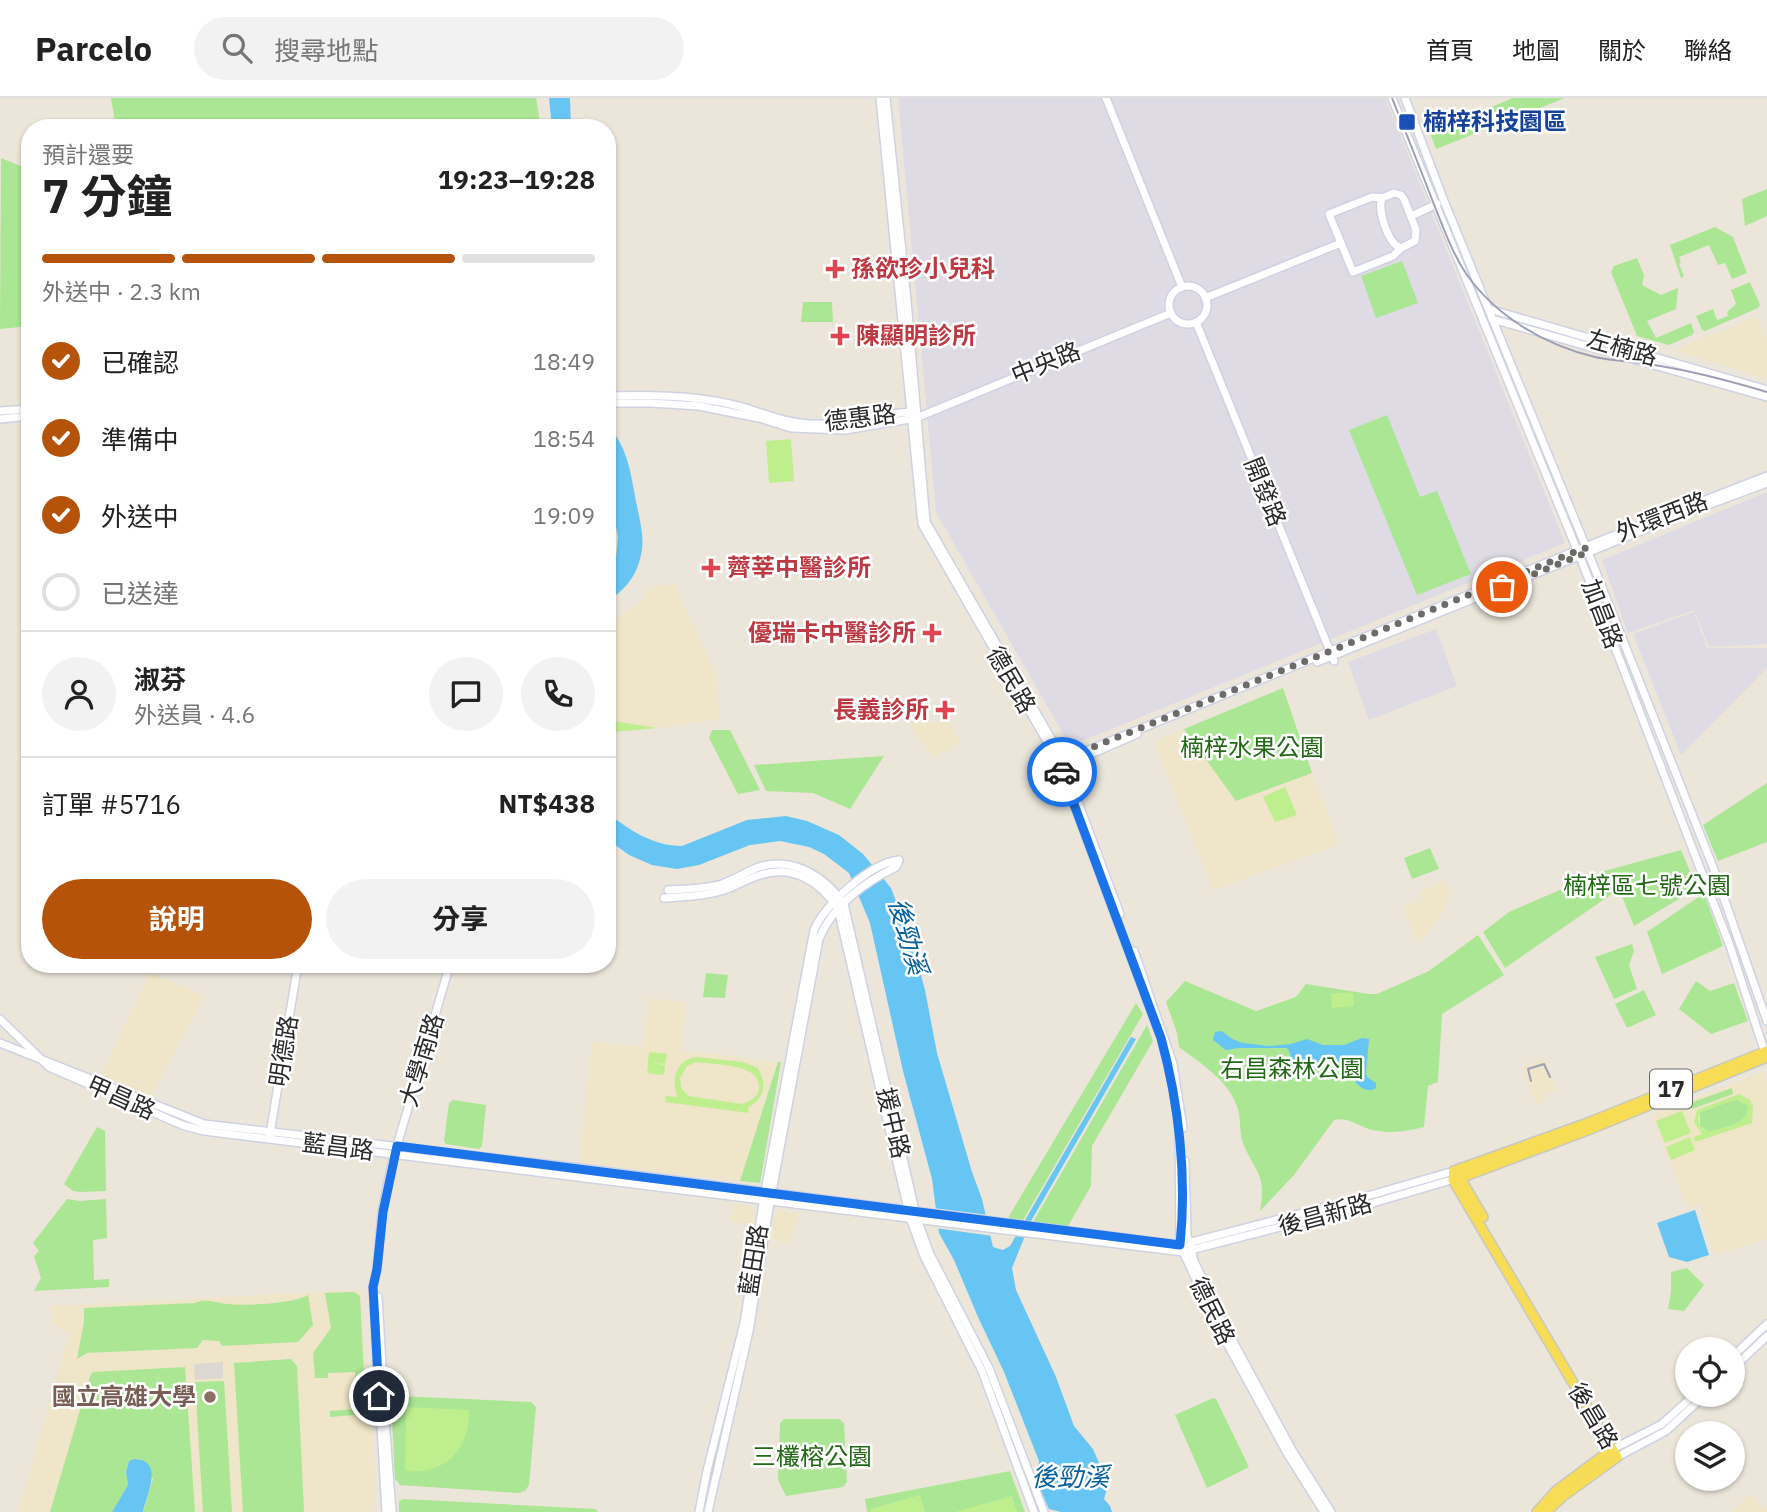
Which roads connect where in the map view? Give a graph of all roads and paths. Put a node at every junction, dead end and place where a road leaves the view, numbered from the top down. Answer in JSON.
{"nodes":[{"id":1,"x":880,"y":98,"type":"edge"},
{"id":2,"x":886,"y":98,"type":"edge"},
{"id":3,"x":1106,"y":98,"type":"edge"},
{"id":4,"x":1392,"y":98,"type":"edge"},
{"id":5,"x":1405,"y":98,"type":"edge"},
{"id":6,"x":1382,"y":198,"type":"junction"},
{"id":7,"x":1444,"y":201,"type":"junction"},
{"id":8,"x":1436,"y":205,"type":"junction"},
{"id":9,"x":1411,"y":216,"type":"junction"},
{"id":10,"x":1341,"y":243,"type":"junction"},
{"id":11,"x":1401,"y":248,"type":"junction"},
{"id":12,"x":1182,"y":287,"type":"junction"},
{"id":13,"x":1205,"y":298,"type":"junction"},
{"id":14,"x":1477,"y":307,"type":"junction"},
{"id":15,"x":1489,"y":309,"type":"junction"},
{"id":16,"x":1171,"y":313,"type":"junction"},
{"id":17,"x":1481,"y":316,"type":"junction"},
{"id":18,"x":1492,"y":319,"type":"junction"},
{"id":19,"x":1196,"y":322,"type":"junction"},
{"id":20,"x":1767,"y":390,"type":"edge"},
{"id":21,"x":1767,"y":397,"type":"edge"},
{"id":22,"x":616,"y":399,"type":"edge"},
{"id":23,"x":21,"y":410,"type":"edge"},
{"id":24,"x":0,"y":411,"type":"edge"},
{"id":25,"x":915,"y":415,"type":"junction"},
{"id":26,"x":21,"y":417,"type":"edge"},
{"id":27,"x":0,"y":419,"type":"edge"},
{"id":28,"x":1767,"y":476,"type":"edge"},
{"id":29,"x":1767,"y":483,"type":"edge"},
{"id":30,"x":1587,"y":550,"type":"junction"},
{"id":31,"x":1578,"y":553,"type":"junction"},
{"id":32,"x":1332,"y":656,"type":"junction"},
{"id":33,"x":1059,"y":765,"type":"junction"},
{"id":34,"x":895,"y":864,"type":"dead end"},
{"id":35,"x":666,"y":894,"type":"dead end"},
{"id":36,"x":842,"y":901,"type":"junction"},
{"id":37,"x":297,"y":973,"type":"edge"},
{"id":38,"x":447,"y":973,"type":"edge"},
{"id":39,"x":0,"y":1019,"type":"edge"},
{"id":40,"x":1767,"y":1021,"type":"edge"},
{"id":41,"x":0,"y":1043,"type":"edge"},
{"id":42,"x":1766,"y":1055,"type":"edge"},
{"id":43,"x":40,"y":1060,"type":"junction"},
{"id":44,"x":204,"y":1127,"type":"joint"},
{"id":45,"x":270,"y":1135,"type":"junction"},
{"id":46,"x":396,"y":1150,"type":"junction"},
{"id":47,"x":1455,"y":1176,"type":"junction"},
{"id":48,"x":768,"y":1192,"type":"junction"},
{"id":49,"x":767,"y":1201,"type":"junction"},
{"id":50,"x":912,"y":1215,"type":"junction"},
{"id":51,"x":1186,"y":1248,"type":"junction"},
{"id":52,"x":376,"y":1279,"type":"junction"},
{"id":53,"x":1767,"y":1324,"type":"edge"},
{"id":54,"x":1767,"y":1336,"type":"edge"},
{"id":55,"x":1745,"y":1345,"type":"edge"},
{"id":56,"x":1745,"y":1357,"type":"edge"},
{"id":57,"x":1680,"y":1407,"type":"edge"},
{"id":58,"x":1692,"y":1407,"type":"edge"},
{"id":59,"x":1614,"y":1451,"type":"junction"},
{"id":60,"x":386,"y":1512,"type":"edge"},
{"id":61,"x":392,"y":1512,"type":"edge"},
{"id":62,"x":699,"y":1512,"type":"edge"},
{"id":63,"x":708,"y":1512,"type":"edge"},
{"id":64,"x":1034,"y":1512,"type":"edge"},
{"id":65,"x":1044,"y":1512,"type":"edge"},
{"id":66,"x":1324,"y":1512,"type":"edge"},
{"id":67,"x":1331,"y":1512,"type":"edge"},
{"id":68,"x":1536,"y":1512,"type":"edge"},
{"id":69,"x":1546,"y":1512,"type":"edge"}],
"edges":[{"from":1,"to":25,"type":"street","name":"德民路"},
{"from":2,"to":25,"type":"street","name":"德民路"},
{"from":3,"to":12,"type":"street"},
{"from":4,"to":8,"type":"street","name":"加昌路"},
{"from":5,"to":7,"type":"street","name":"加昌路"},
{"from":6,"to":9,"type":"street"},
{"from":6,"to":10,"type":"street"},
{"from":6,"to":11,"type":"street"},
{"from":7,"to":8,"type":"street"},
{"from":7,"to":15,"type":"street","name":"加昌路"},
{"from":8,"to":9,"type":"street"},
{"from":8,"to":14,"type":"street","name":"加昌路"},
{"from":9,"to":11,"type":"street"},
{"from":10,"to":11,"type":"street"},
{"from":10,"to":13,"type":"street"},
{"from":12,"to":13,"type":"street"},
{"from":12,"to":16,"type":"street"},
{"from":13,"to":19,"type":"street"},
{"from":14,"to":15,"type":"street","name":"左楠路"},
{"from":14,"to":17,"type":"street","name":"加昌路"},
{"from":15,"to":18,"type":"street","name":"加昌路"},
{"from":15,"to":20,"type":"street","name":"左楠路"},
{"from":16,"to":19,"type":"street"},
{"from":16,"to":25,"type":"street","name":"中央路"},
{"from":17,"to":18,"type":"street","name":"左楠路"},
{"from":17,"to":31,"type":"street","name":"加昌路"},
{"from":18,"to":21,"type":"street","name":"左楠路"},
{"from":18,"to":30,"type":"street","name":"加昌路"},
{"from":19,"to":32,"type":"street","name":"開發路"},
{"from":22,"to":25,"type":"street","name":"德惠路"},
{"from":23,"to":24,"type":"street"},
{"from":25,"to":33,"type":"street","name":"德民路"},
{"from":26,"to":27,"type":"street"},
{"from":28,"to":30,"type":"street","name":"外環西路"},
{"from":29,"to":30,"type":"street","name":"外環西路"},
{"from":30,"to":31,"type":"street","name":"外環西路"},
{"from":30,"to":40,"type":"street","name":"加昌路"},
{"from":31,"to":32,"type":"street","name":"外環西路"},
{"from":31,"to":42,"type":"street","name":"加昌路"},
{"from":32,"to":33,"type":"street","name":"外環西路"},
{"from":33,"to":51,"type":"street","name":"德民路"},
{"from":34,"to":36,"type":"street","name":"藍田路"},
{"from":35,"to":36,"type":"street"},
{"from":36,"to":48,"type":"street","name":"藍田路"},
{"from":36,"to":50,"type":"street","name":"援中路"},
{"from":37,"to":45,"type":"street","name":"明德路"},
{"from":38,"to":46,"type":"street","name":"大學南路"},
{"from":39,"to":43,"type":"street"},
{"from":41,"to":43,"type":"street","name":"甲昌路"},
{"from":42,"to":47,"type":"main road","number":"17"},
{"from":43,"to":44,"type":"street","name":"甲昌路"},
{"from":44,"to":45,"type":"street","name":"藍昌路"},
{"from":45,"to":46,"type":"street","name":"藍昌路"},
{"from":46,"to":48,"type":"street","name":"藍昌路"},
{"from":46,"to":49,"type":"street","name":"藍昌路"},
{"from":46,"to":52,"type":"street","name":"大學南路"},
{"from":47,"to":51,"type":"street","name":"後昌新路"},
{"from":47,"to":59,"type":"main road","name":"後昌路"},
{"from":48,"to":49,"type":"street","name":"藍田路"},
{"from":48,"to":50,"type":"street","name":"藍昌路"},
{"from":49,"to":50,"type":"street","name":"藍昌路"},
{"from":49,"to":62,"type":"street","name":"藍田路"},
{"from":49,"to":63,"type":"street","name":"藍田路"},
{"from":50,"to":51,"type":"street","name":"藍昌路"},
{"from":50,"to":64,"type":"street","name":"援中路"},
{"from":50,"to":65,"type":"street","name":"援中路"},
{"from":51,"to":66,"type":"street","name":"德民路"},
{"from":51,"to":67,"type":"street","name":"德民路"},
{"from":52,"to":60,"type":"street","name":"大學南路"},
{"from":52,"to":61,"type":"street","name":"大學南路"},
{"from":53,"to":55,"type":"street"},
{"from":54,"to":56,"type":"street"},
{"from":57,"to":59,"type":"street"},
{"from":58,"to":59,"type":"street"},
{"from":59,"to":68,"type":"main road"},
{"from":59,"to":69,"type":"main road"}]}
